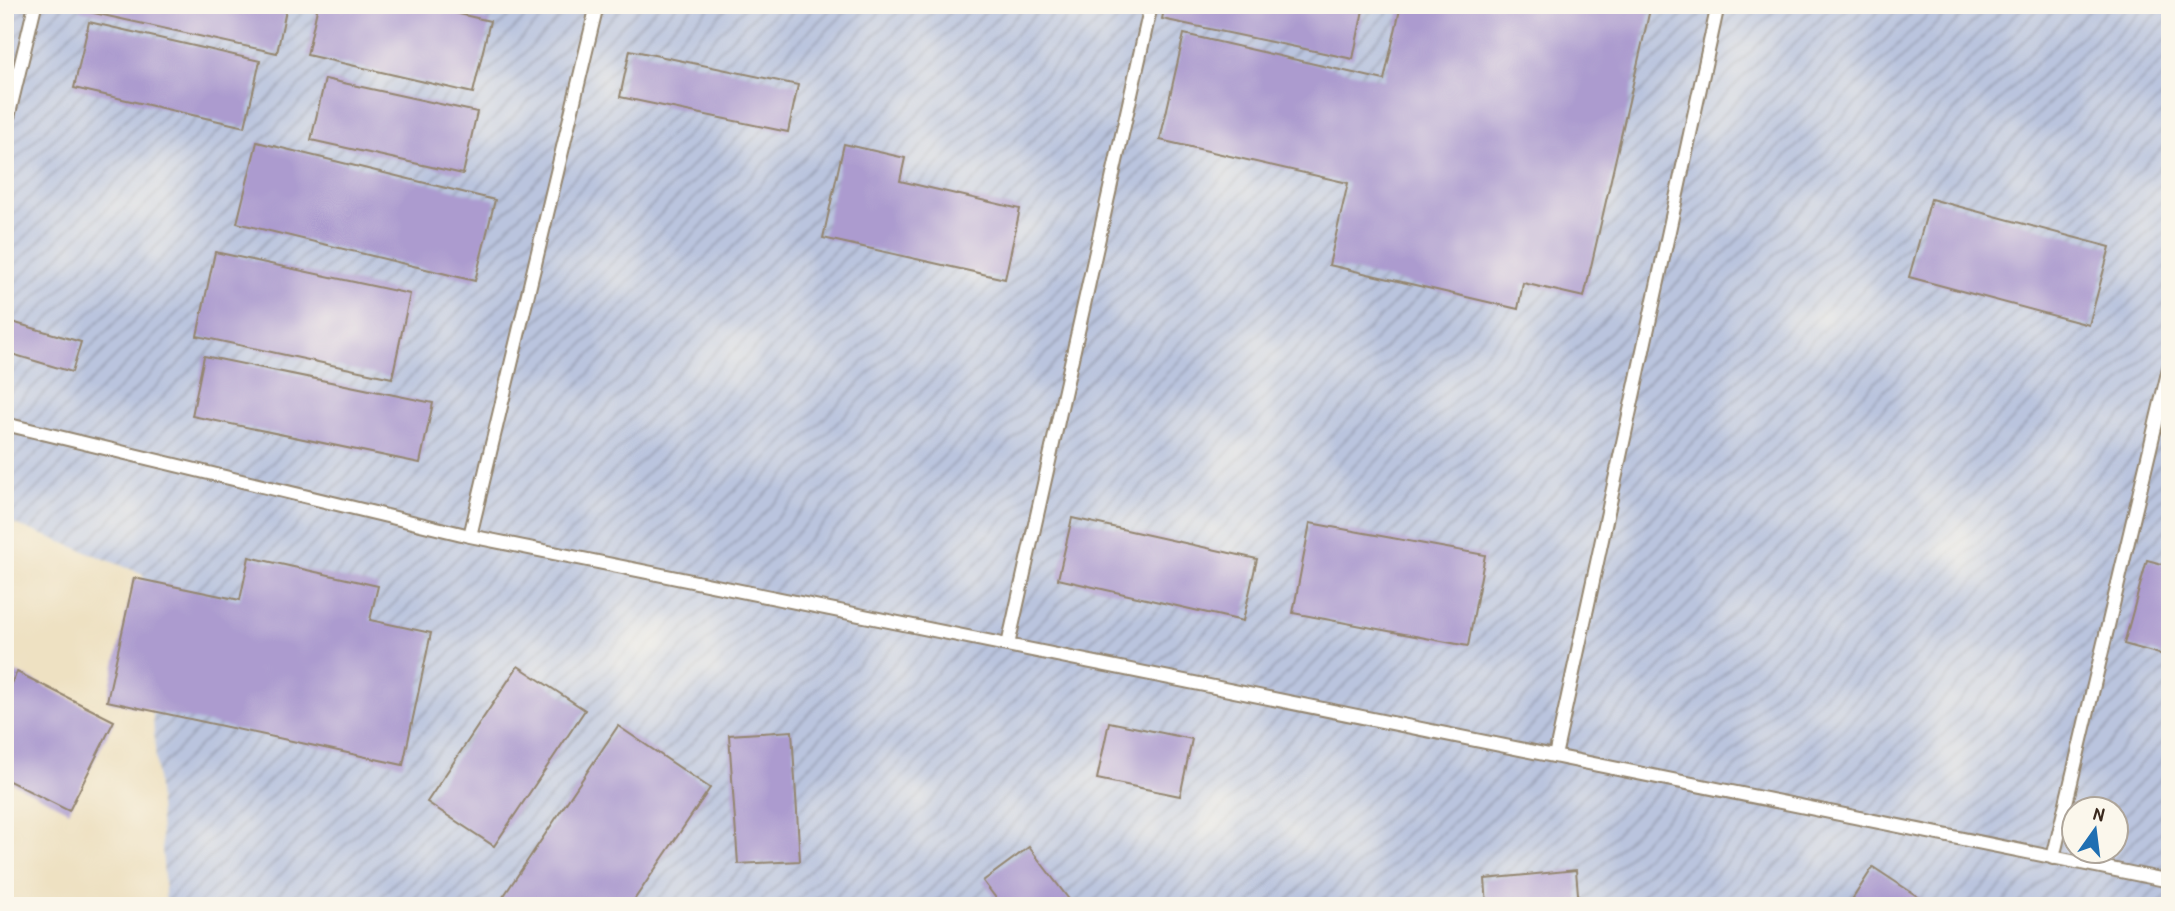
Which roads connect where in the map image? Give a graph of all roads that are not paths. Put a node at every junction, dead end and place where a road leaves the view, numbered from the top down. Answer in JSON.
{"nodes":[{"id":1,"x":35,"y":5,"type":"edge"},
{"id":2,"x":597,"y":5,"type":"edge"},
{"id":3,"x":1151,"y":5,"type":"edge"},
{"id":4,"x":1718,"y":5,"type":"edge"},
{"id":5,"x":5,"y":130,"type":"edge"},
{"id":6,"x":2170,"y":364,"type":"edge"},
{"id":7,"x":5,"y":424,"type":"edge"},
{"id":8,"x":470,"y":536,"type":"junction"},
{"id":9,"x":1008,"y":645,"type":"junction"},
{"id":10,"x":1555,"y":756,"type":"junction"},
{"id":11,"x":2053,"y":858,"type":"junction"},
{"id":12,"x":2170,"y":881,"type":"edge"}],
"edges":[{"from":1,"to":5,"type":"lane"},
{"from":2,"to":8,"type":"lane"},
{"from":3,"to":9,"type":"lane"},
{"from":4,"to":10,"type":"lane"},
{"from":6,"to":11,"type":"lane"},
{"from":7,"to":8,"type":"lane"},
{"from":8,"to":9,"type":"lane"},
{"from":9,"to":10,"type":"lane"},
{"from":10,"to":11,"type":"lane"},
{"from":11,"to":12,"type":"lane"}]}
